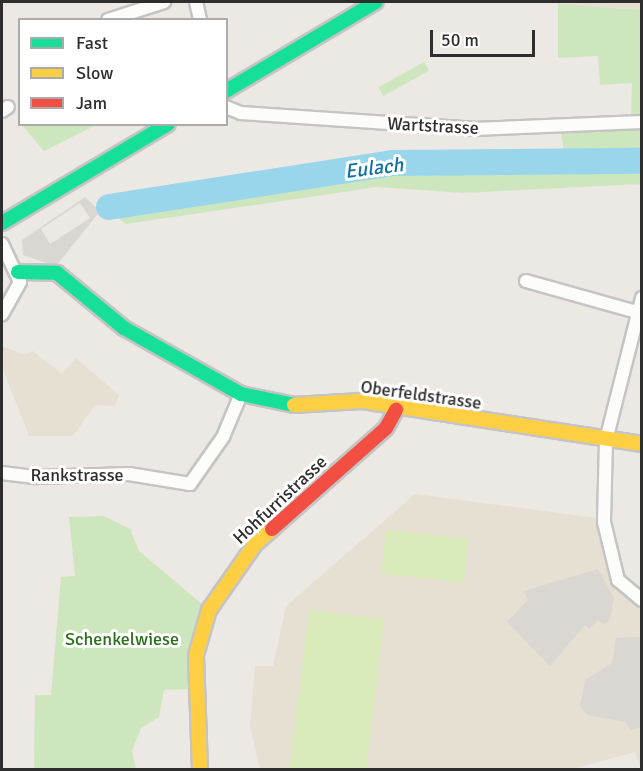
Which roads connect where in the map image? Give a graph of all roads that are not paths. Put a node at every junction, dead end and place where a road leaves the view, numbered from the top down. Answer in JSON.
{"nodes":[{"id":1,"x":164,"y":2,"type":"edge"},
{"id":2,"x":196,"y":2,"type":"edge"},
{"id":3,"x":376,"y":2,"type":"edge"},
{"id":4,"x":114,"y":18,"type":"edge"},
{"id":5,"x":200,"y":18,"type":"edge"},
{"id":6,"x":228,"y":88,"type":"edge"},
{"id":7,"x":228,"y":108,"type":"edge"},
{"id":8,"x":642,"y":122,"type":"edge"},
{"id":9,"x":165,"y":126,"type":"edge"},
{"id":10,"x":2,"y":223,"type":"edge"},
{"id":11,"x":2,"y":244,"type":"edge"},
{"id":12,"x":18,"y":272,"type":"junction"},
{"id":13,"x":526,"y":281,"type":"dead end"},
{"id":14,"x":642,"y":298,"type":"edge"},
{"id":15,"x":638,"y":312,"type":"junction"},
{"id":16,"x":2,"y":314,"type":"edge"},
{"id":17,"x":241,"y":394,"type":"junction"},
{"id":18,"x":396,"y":410,"type":"junction"},
{"id":19,"x":606,"y":440,"type":"junction"},
{"id":20,"x":642,"y":444,"type":"edge"},
{"id":21,"x":2,"y":473,"type":"edge"},
{"id":22,"x":642,"y":600,"type":"edge"},
{"id":23,"x":200,"y":770,"type":"edge"}],
"edges":[{"from":1,"to":4,"type":"street"},
{"from":2,"to":5,"type":"street"},
{"from":3,"to":6,"type":"street"},
{"from":7,"to":8,"type":"street","name":"Wartstrasse"},
{"from":9,"to":10,"type":"street"},
{"from":11,"to":12,"type":"street"},
{"from":12,"to":16,"type":"street"},
{"from":12,"to":17,"type":"street","name":"Oberfeldstrasse"},
{"from":13,"to":15,"type":"street"},
{"from":14,"to":15,"type":"street"},
{"from":15,"to":19,"type":"street"},
{"from":17,"to":18,"type":"street","name":"Oberfeldstrasse"},
{"from":17,"to":21,"type":"street","name":"Rankstrasse"},
{"from":18,"to":19,"type":"street","name":"Oberfeldstrasse"},
{"from":18,"to":23,"type":"street","name":"Hohfurristrasse"},
{"from":19,"to":20,"type":"street","name":"Oberfeldstrasse"},
{"from":19,"to":22,"type":"street"}]}
